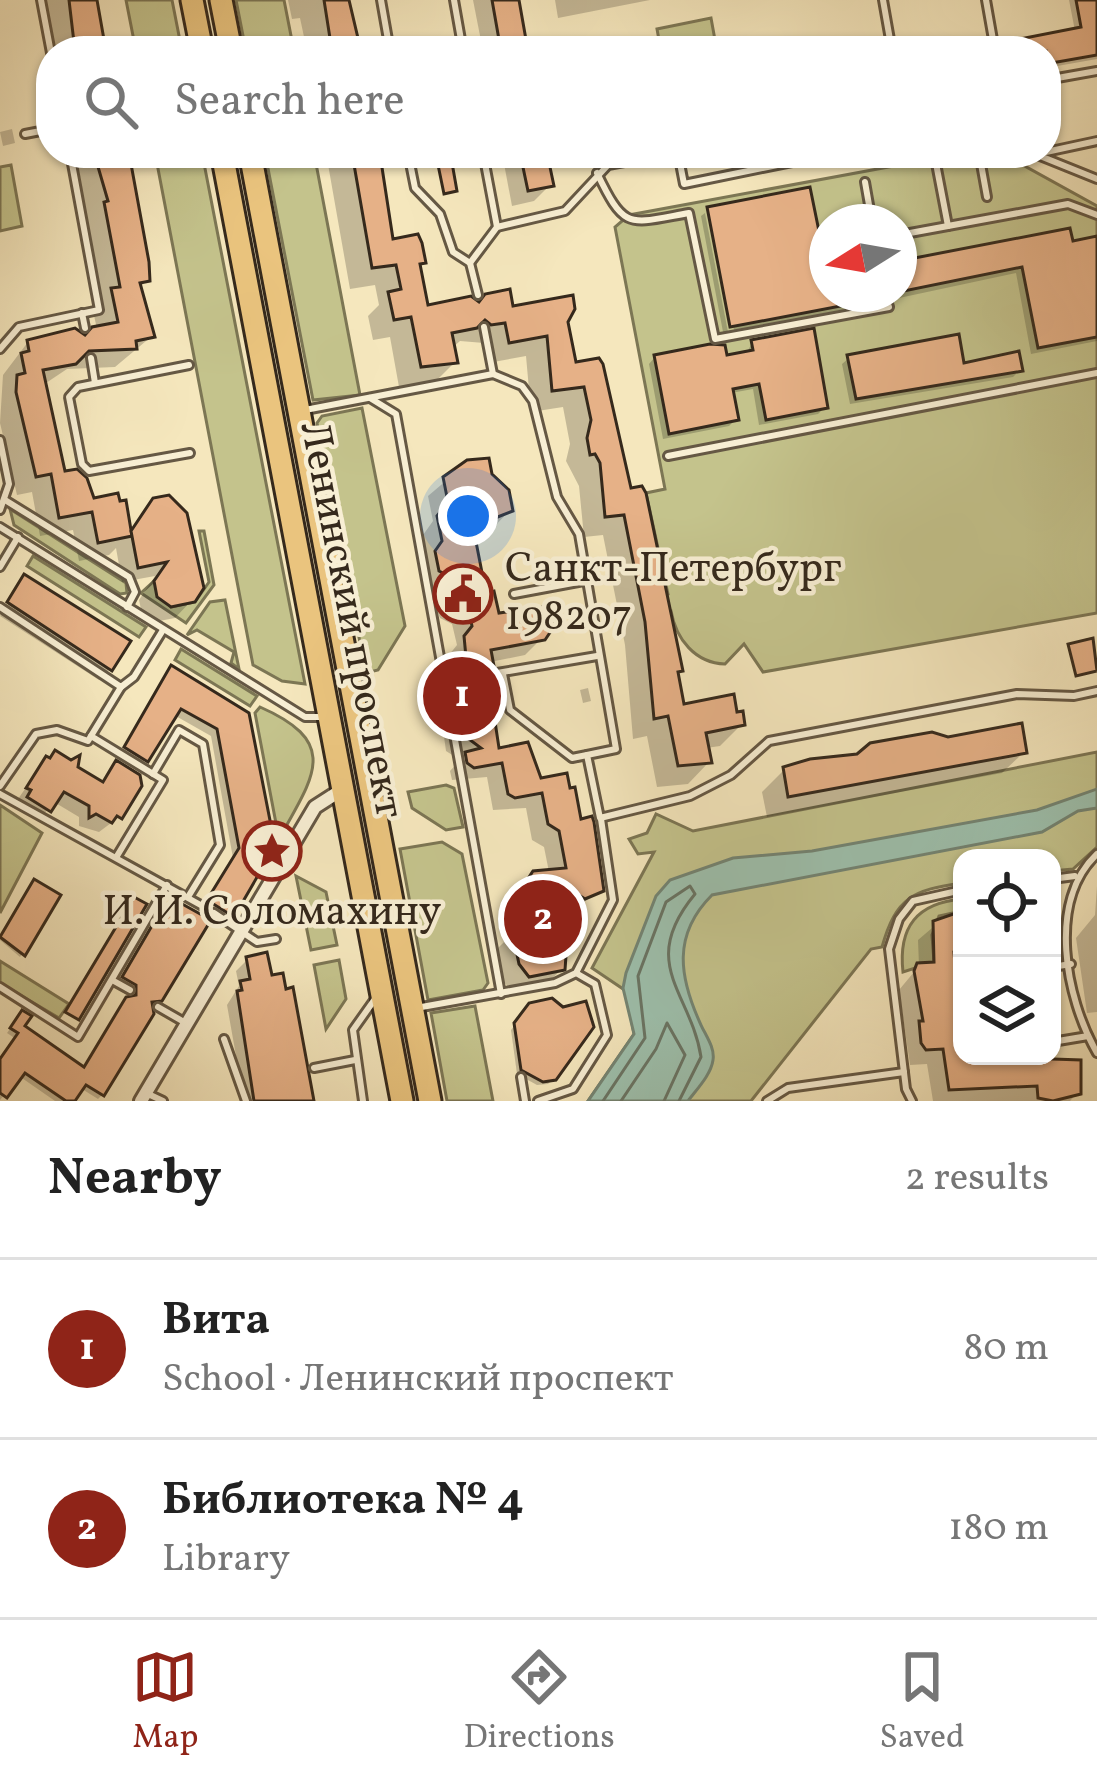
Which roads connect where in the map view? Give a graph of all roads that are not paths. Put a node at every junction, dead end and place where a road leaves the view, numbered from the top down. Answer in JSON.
{"nodes":[{"id":1,"x":41,"y":0,"type":"edge"},
{"id":2,"x":193,"y":0,"type":"edge"},
{"id":3,"x":221,"y":0,"type":"edge"},
{"id":4,"x":381,"y":0,"type":"edge"},
{"id":5,"x":454,"y":0,"type":"edge"},
{"id":6,"x":883,"y":0,"type":"edge"},
{"id":7,"x":986,"y":0,"type":"edge"},
{"id":8,"x":48,"y":36,"type":"edge"},
{"id":9,"x":199,"y":36,"type":"edge"},
{"id":10,"x":228,"y":36,"type":"edge"},
{"id":11,"x":387,"y":36,"type":"edge"},
{"id":12,"x":461,"y":36,"type":"edge"},
{"id":13,"x":889,"y":36,"type":"edge"},
{"id":14,"x":992,"y":36,"type":"edge"},
{"id":15,"x":1097,"y":71,"type":"edge"},
{"id":16,"x":1061,"y":77,"type":"edge"},
{"id":17,"x":36,"y":132,"type":"edge"},
{"id":18,"x":25,"y":134,"type":"dead end"},
{"id":19,"x":1097,"y":141,"type":"edge"},
{"id":20,"x":1061,"y":148,"type":"edge"},
{"id":21,"x":1061,"y":163,"type":"edge"},
{"id":22,"x":73,"y":168,"type":"edge"},
{"id":23,"x":225,"y":168,"type":"edge"},
{"id":24,"x":253,"y":168,"type":"edge"},
{"id":25,"x":412,"y":168,"type":"edge"},
{"id":26,"x":486,"y":168,"type":"edge"},
{"id":27,"x":604,"y":168,"type":"edge"},
{"id":28,"x":679,"y":168,"type":"edge"},
{"id":29,"x":763,"y":168,"type":"edge"},
{"id":30,"x":937,"y":168,"type":"edge"},
{"id":31,"x":982,"y":168,"type":"edge"},
{"id":32,"x":597,"y":173,"type":"junction"},
{"id":33,"x":1097,"y":179,"type":"edge"},
{"id":34,"x":865,"y":182,"type":"dead end"},
{"id":35,"x":987,"y":197,"type":"dead end"},
{"id":36,"x":869,"y":204,"type":"edge"},
{"id":37,"x":1097,"y":215,"type":"edge"},
{"id":38,"x":948,"y":226,"type":"junction"},
{"id":39,"x":497,"y":227,"type":"junction"},
{"id":40,"x":917,"y":232,"type":"edge"},
{"id":41,"x":470,"y":263,"type":"junction"},
{"id":42,"x":478,"y":295,"type":"dead end"},
{"id":43,"x":862,"y":312,"type":"edge"},
{"id":44,"x":82,"y":313,"type":"junction"},
{"id":45,"x":484,"y":327,"type":"dead end"},
{"id":46,"x":85,"y":328,"type":"dead end"},
{"id":47,"x":0,"y":349,"type":"edge"},
{"id":48,"x":91,"y":358,"type":"dead end"},
{"id":49,"x":189,"y":365,"type":"dead end"},
{"id":50,"x":1097,"y":373,"type":"edge"},
{"id":51,"x":493,"y":374,"type":"junction"},
{"id":52,"x":95,"y":383,"type":"junction"},
{"id":53,"x":369,"y":398,"type":"junction"},
{"id":54,"x":299,"y":412,"type":"junction"},
{"id":55,"x":0,"y":440,"type":"edge"},
{"id":56,"x":190,"y":453,"type":"dead end"},
{"id":57,"x":668,"y":456,"type":"dead end"},
{"id":58,"x":5,"y":500,"type":"junction"},
{"id":59,"x":0,"y":510,"type":"edge"},
{"id":60,"x":0,"y":527,"type":"edge"},
{"id":61,"x":18,"y":537,"type":"junction"},
{"id":62,"x":0,"y":567,"type":"edge"},
{"id":63,"x":589,"y":580,"type":"junction"},
{"id":64,"x":514,"y":594,"type":"dead end"},
{"id":65,"x":127,"y":607,"type":"junction"},
{"id":66,"x":0,"y":608,"type":"edge"},
{"id":67,"x":163,"y":630,"type":"junction"},
{"id":68,"x":598,"y":656,"type":"junction"},
{"id":69,"x":503,"y":674,"type":"junction"},
{"id":70,"x":485,"y":675,"type":"dead end"},
{"id":71,"x":454,"y":681,"type":"dead end"},
{"id":72,"x":443,"y":683,"type":"junction"},
{"id":73,"x":121,"y":688,"type":"junction"},
{"id":74,"x":1097,"y":692,"type":"edge"},
{"id":75,"x":428,"y":693,"type":"dead end"},
{"id":76,"x":329,"y":717,"type":"junction"},
{"id":77,"x":91,"y":736,"type":"junction"},
{"id":78,"x":587,"y":755,"type":"junction"},
{"id":79,"x":153,"y":774,"type":"junction"},
{"id":80,"x":343,"y":789,"type":"junction"},
{"id":81,"x":0,"y":790,"type":"edge"},
{"id":82,"x":600,"y":818,"type":"junction"},
{"id":83,"x":1097,"y":854,"type":"edge"},
{"id":84,"x":117,"y":856,"type":"junction"},
{"id":85,"x":1075,"y":876,"type":"junction"},
{"id":86,"x":1061,"y":878,"type":"edge"},
{"id":87,"x":167,"y":885,"type":"junction"},
{"id":88,"x":953,"y":892,"type":"edge"},
{"id":89,"x":188,"y":897,"type":"junction"},
{"id":90,"x":206,"y":908,"type":"dead end"},
{"id":91,"x":214,"y":914,"type":"dead end"},
{"id":92,"x":242,"y":930,"type":"junction"},
{"id":93,"x":276,"y":939,"type":"dead end"},
{"id":94,"x":1071,"y":964,"type":"junction"},
{"id":95,"x":1061,"y":966,"type":"edge"},
{"id":96,"x":576,"y":973,"type":"junction"},
{"id":97,"x":112,"y":980,"type":"junction"},
{"id":98,"x":0,"y":987,"type":"edge"},
{"id":99,"x":130,"y":990,"type":"dead end"},
{"id":100,"x":381,"y":992,"type":"junction"},
{"id":101,"x":502,"y":994,"type":"junction"},
{"id":102,"x":158,"y":1007,"type":"dead end"},
{"id":103,"x":412,"y":1009,"type":"junction"},
{"id":104,"x":187,"y":1024,"type":"junction"},
{"id":105,"x":1088,"y":1036,"type":"junction"},
{"id":106,"x":224,"y":1039,"type":"dead end"},
{"id":107,"x":1061,"y":1040,"type":"edge"},
{"id":108,"x":1097,"y":1053,"type":"edge"},
{"id":109,"x":355,"y":1060,"type":"junction"},
{"id":110,"x":314,"y":1068,"type":"dead end"},
{"id":111,"x":904,"y":1072,"type":"junction"},
{"id":112,"x":521,"y":1077,"type":"dead end"},
{"id":113,"x":144,"y":1097,"type":"edge"},
{"id":114,"x":163,"y":1101,"type":"edge"},
{"id":115,"x":246,"y":1101,"type":"edge"},
{"id":116,"x":363,"y":1101,"type":"edge"},
{"id":117,"x":402,"y":1101,"type":"edge"},
{"id":118,"x":430,"y":1101,"type":"edge"},
{"id":119,"x":525,"y":1101,"type":"edge"},
{"id":120,"x":538,"y":1101,"type":"edge"},
{"id":121,"x":767,"y":1101,"type":"edge"},
{"id":122,"x":912,"y":1101,"type":"edge"}],
"edges":[{"from":1,"to":8,"type":"lane"},
{"from":2,"to":9,"type":"main road"},
{"from":3,"to":10,"type":"main road"},
{"from":4,"to":11,"type":"lane"},
{"from":5,"to":12,"type":"lane"},
{"from":6,"to":13,"type":"lane"},
{"from":7,"to":14,"type":"lane"},
{"from":15,"to":16,"type":"lane"},
{"from":17,"to":18,"type":"lane"},
{"from":19,"to":20,"type":"lane"},
{"from":21,"to":33,"type":"lane"},
{"from":22,"to":44,"type":"lane"},
{"from":23,"to":76,"type":"main road","name":"Ленинский проспект"},
{"from":24,"to":54,"type":"main road","name":"Ленинский проспект"},
{"from":25,"to":41,"type":"lane"},
{"from":26,"to":39,"type":"lane"},
{"from":27,"to":32,"type":"lane"},
{"from":28,"to":29,"type":"lane"},
{"from":30,"to":38,"type":"lane"},
{"from":31,"to":35,"type":"lane"},
{"from":32,"to":39,"type":"lane"},
{"from":32,"to":43,"type":"lane"},
{"from":34,"to":36,"type":"lane"},
{"from":37,"to":38,"type":"lane"},
{"from":38,"to":40,"type":"lane"},
{"from":39,"to":41,"type":"lane"},
{"from":41,"to":42,"type":"lane"},
{"from":44,"to":46,"type":"lane"},
{"from":44,"to":47,"type":"lane"},
{"from":45,"to":51,"type":"lane"},
{"from":48,"to":52,"type":"lane"},
{"from":49,"to":52,"type":"lane"},
{"from":50,"to":57,"type":"lane"},
{"from":51,"to":53,"type":"lane"},
{"from":51,"to":63,"type":"lane"},
{"from":52,"to":56,"type":"lane"},
{"from":53,"to":54,"type":"lane"},
{"from":53,"to":72,"type":"lane"},
{"from":54,"to":103,"type":"main road","name":"Ленинский проспект"},
{"from":55,"to":58,"type":"lane"},
{"from":58,"to":59,"type":"lane"},
{"from":58,"to":65,"type":"lane"},
{"from":60,"to":61,"type":"lane"},
{"from":61,"to":62,"type":"lane"},
{"from":61,"to":65,"type":"lane"},
{"from":63,"to":64,"type":"lane"},
{"from":63,"to":68,"type":"lane"},
{"from":65,"to":67,"type":"lane"},
{"from":66,"to":73,"type":"lane"},
{"from":67,"to":73,"type":"lane"},
{"from":67,"to":76,"type":"lane"},
{"from":68,"to":69,"type":"lane"},
{"from":68,"to":78,"type":"lane"},
{"from":69,"to":70,"type":"lane"},
{"from":69,"to":78,"type":"lane"},
{"from":71,"to":72,"type":"lane"},
{"from":72,"to":75,"type":"lane"},
{"from":72,"to":101,"type":"lane"},
{"from":73,"to":77,"type":"lane"},
{"from":74,"to":82,"type":"lane"},
{"from":76,"to":80,"type":"main road","name":"Ленинский проспект"},
{"from":77,"to":79,"type":"lane"},
{"from":77,"to":81,"type":"lane"},
{"from":78,"to":82,"type":"lane"},
{"from":79,"to":84,"type":"lane"},
{"from":79,"to":89,"type":"lane"},
{"from":80,"to":92,"type":"street"},
{"from":80,"to":100,"type":"main road","name":"Ленинский проспект"},
{"from":81,"to":84,"type":"lane"},
{"from":82,"to":96,"type":"lane"},
{"from":83,"to":85,"type":"lane"},
{"from":84,"to":87,"type":"lane"},
{"from":85,"to":86,"type":"lane"},
{"from":85,"to":94,"type":"lane"},
{"from":87,"to":89,"type":"lane"},
{"from":87,"to":97,"type":"lane"},
{"from":88,"to":111,"type":"lane"},
{"from":89,"to":90,"type":"lane"},
{"from":91,"to":92,"type":"lane"},
{"from":92,"to":93,"type":"lane"},
{"from":92,"to":104,"type":"street"},
{"from":94,"to":95,"type":"lane"},
{"from":94,"to":105,"type":"lane"},
{"from":96,"to":101,"type":"lane"},
{"from":96,"to":120,"type":"lane"},
{"from":97,"to":98,"type":"lane"},
{"from":97,"to":99,"type":"lane"},
{"from":100,"to":109,"type":"lane"},
{"from":100,"to":117,"type":"main road","name":"Ленинский проспект"},
{"from":101,"to":103,"type":"lane"},
{"from":102,"to":104,"type":"lane"},
{"from":103,"to":118,"type":"main road","name":"Ленинский проспект"},
{"from":104,"to":113,"type":"street"},
{"from":105,"to":107,"type":"lane"},
{"from":105,"to":108,"type":"lane"},
{"from":106,"to":115,"type":"lane"},
{"from":109,"to":110,"type":"lane"},
{"from":109,"to":116,"type":"lane"},
{"from":111,"to":121,"type":"lane"},
{"from":111,"to":122,"type":"lane"},
{"from":112,"to":119,"type":"lane"},
{"from":113,"to":114,"type":"lane"}]}
